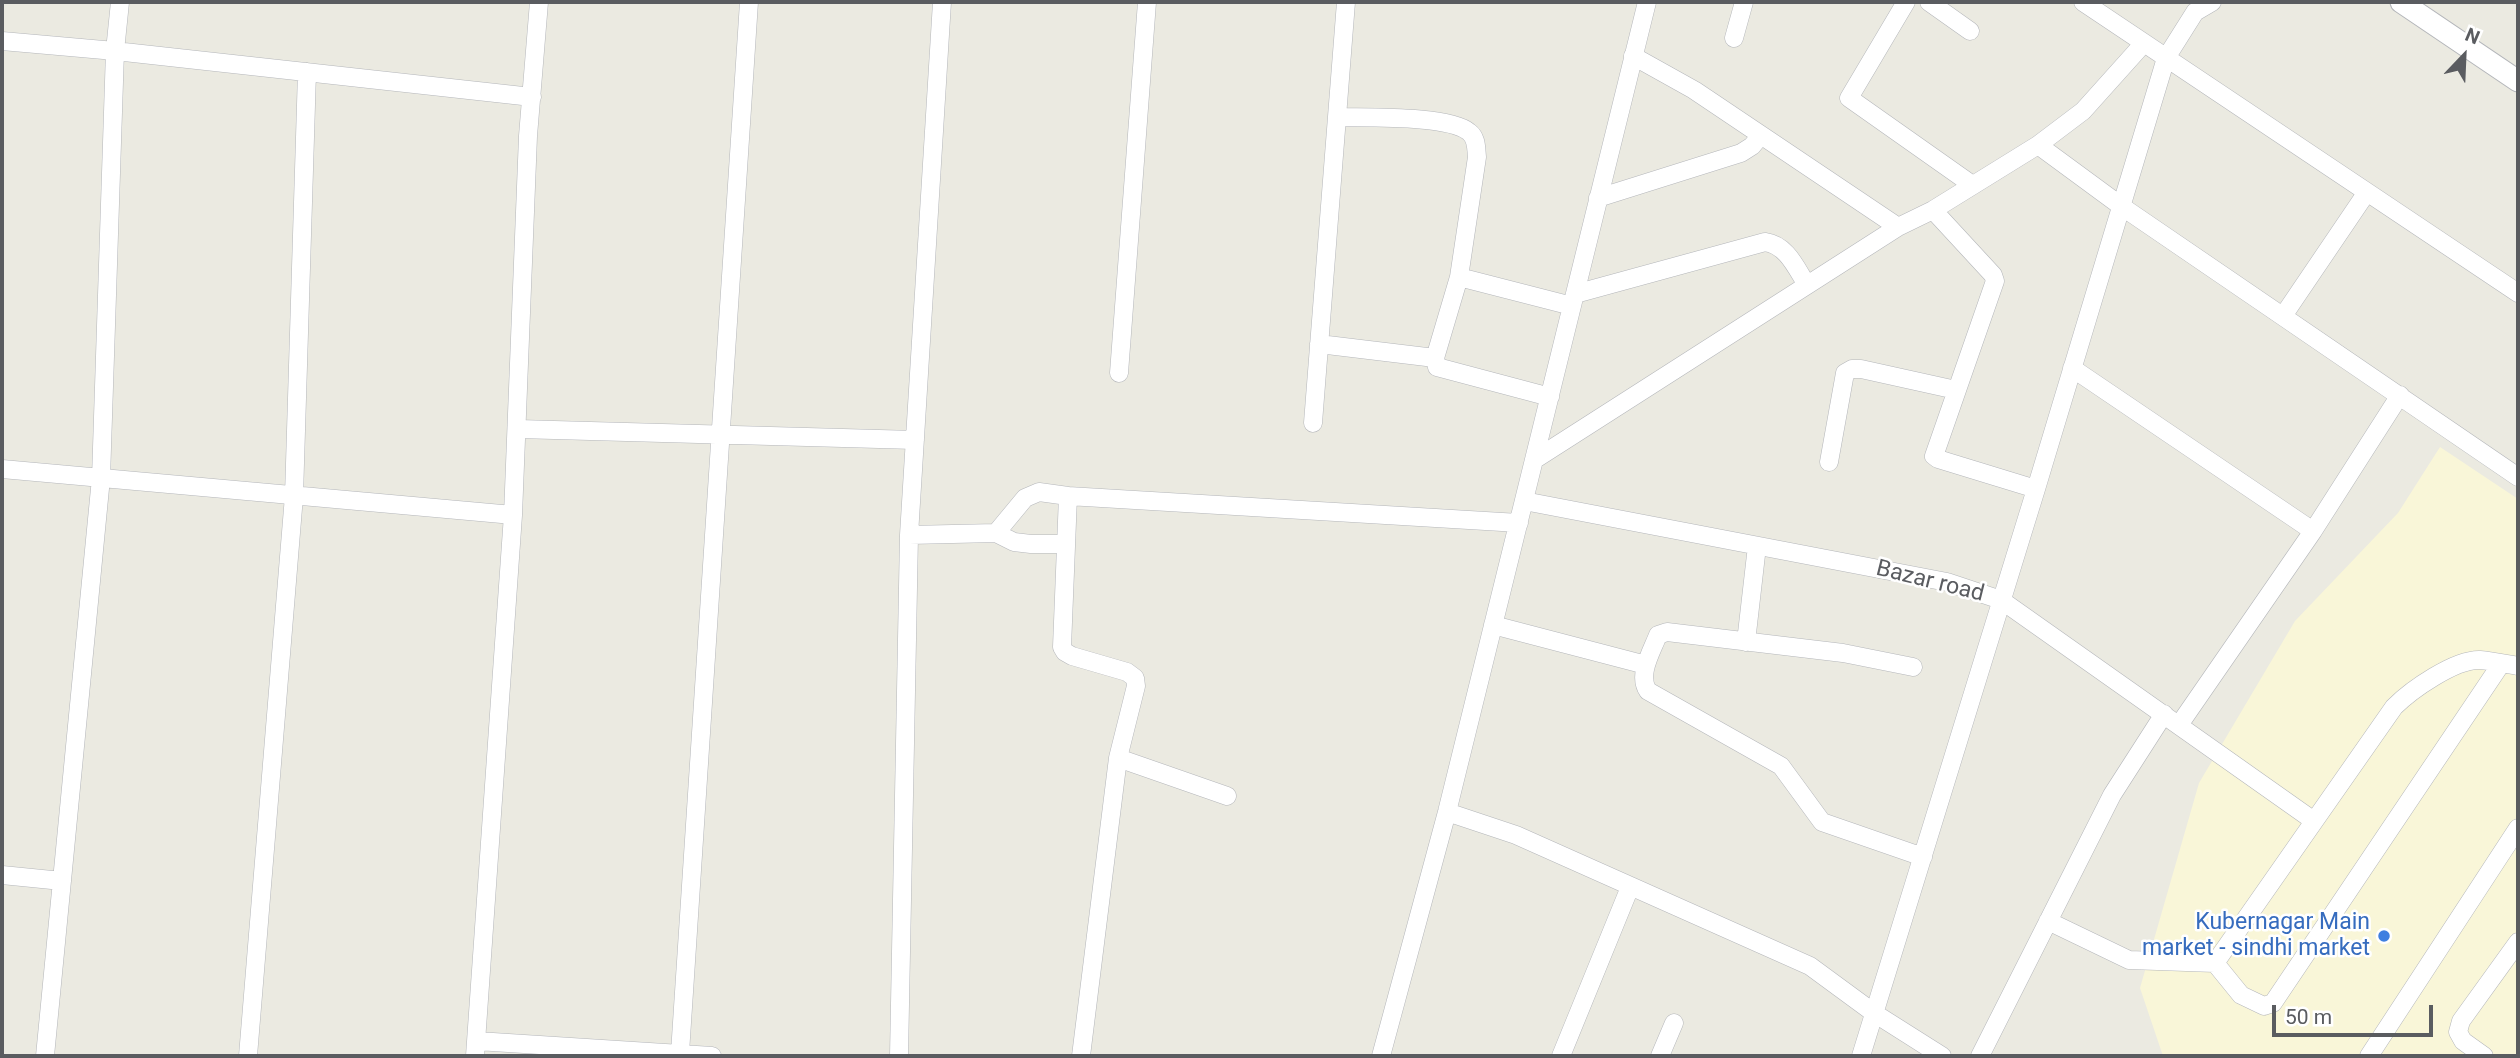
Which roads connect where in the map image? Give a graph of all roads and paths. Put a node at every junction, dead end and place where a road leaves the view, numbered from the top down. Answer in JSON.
{"nodes":[{"id":1,"x":120,"y":2,"type":"edge"},
{"id":2,"x":539,"y":2,"type":"edge"},
{"id":3,"x":749,"y":2,"type":"edge"},
{"id":4,"x":943,"y":2,"type":"edge"},
{"id":5,"x":1147,"y":2,"type":"edge"},
{"id":6,"x":1346,"y":2,"type":"edge"},
{"id":7,"x":1647,"y":2,"type":"edge"},
{"id":8,"x":1744,"y":2,"type":"edge"},
{"id":9,"x":1906,"y":2,"type":"edge"},
{"id":10,"x":1929,"y":2,"type":"edge"},
{"id":11,"x":2082,"y":2,"type":"edge"},
{"id":12,"x":2212,"y":2,"type":"edge"},
{"id":13,"x":2401,"y":2,"type":"edge"},
{"id":14,"x":1970,"y":31,"type":"dead end"},
{"id":15,"x":1734,"y":38,"type":"dead end"},
{"id":16,"x":2,"y":41,"type":"edge"},
{"id":17,"x":2144,"y":43,"type":"junction"},
{"id":18,"x":115,"y":51,"type":"junction"},
{"id":19,"x":1633,"y":56,"type":"junction"},
{"id":20,"x":2166,"y":58,"type":"junction"},
{"id":21,"x":307,"y":72,"type":"junction"},
{"id":22,"x":2518,"y":81,"type":"edge"},
{"id":23,"x":532,"y":97,"type":"junction"},
{"id":24,"x":1337,"y":117,"type":"junction"},
{"id":25,"x":1760,"y":135,"type":"junction"},
{"id":26,"x":2038,"y":145,"type":"junction"},
{"id":27,"x":1971,"y":184,"type":"junction"},
{"id":28,"x":2367,"y":192,"type":"junction"},
{"id":29,"x":1598,"y":198,"type":"junction"},
{"id":30,"x":2121,"y":206,"type":"junction"},
{"id":31,"x":1933,"y":210,"type":"junction"},
{"id":32,"x":1898,"y":228,"type":"junction"},
{"id":33,"x":1459,"y":276,"type":"junction"},
{"id":34,"x":1807,"y":285,"type":"junction"},
{"id":35,"x":2518,"y":293,"type":"edge"},
{"id":36,"x":1573,"y":300,"type":"junction"},
{"id":37,"x":2283,"y":316,"type":"junction"},
{"id":38,"x":1319,"y":344,"type":"junction"},
{"id":39,"x":1435,"y":358,"type":"junction"},
{"id":40,"x":2072,"y":368,"type":"junction"},
{"id":41,"x":1119,"y":373,"type":"dead end"},
{"id":42,"x":1956,"y":390,"type":"junction"},
{"id":43,"x":2400,"y":395,"type":"junction"},
{"id":44,"x":1550,"y":397,"type":"junction"},
{"id":45,"x":1313,"y":423,"type":"dead end"},
{"id":46,"x":518,"y":429,"type":"junction"},
{"id":47,"x":721,"y":434,"type":"junction"},
{"id":48,"x":915,"y":440,"type":"junction"},
{"id":49,"x":1534,"y":460,"type":"junction"},
{"id":50,"x":1829,"y":462,"type":"dead end"},
{"id":51,"x":2,"y":469,"type":"edge"},
{"id":52,"x":2518,"y":477,"type":"edge"},
{"id":53,"x":101,"y":478,"type":"junction"},
{"id":54,"x":2036,"y":489,"type":"junction"},
{"id":55,"x":293,"y":496,"type":"junction"},
{"id":56,"x":1068,"y":496,"type":"junction"},
{"id":57,"x":1524,"y":501,"type":"junction"},
{"id":58,"x":513,"y":515,"type":"junction"},
{"id":59,"x":1519,"y":523,"type":"junction"},
{"id":60,"x":2313,"y":531,"type":"junction"},
{"id":61,"x":996,"y":533,"type":"junction"},
{"id":62,"x":909,"y":534,"type":"junction"},
{"id":63,"x":1066,"y":544,"type":"junction"},
{"id":64,"x":1757,"y":545,"type":"junction"},
{"id":65,"x":2001,"y":600,"type":"junction"},
{"id":66,"x":1493,"y":625,"type":"junction"},
{"id":67,"x":1746,"y":642,"type":"junction"},
{"id":68,"x":1646,"y":665,"type":"junction"},
{"id":69,"x":2510,"y":665,"type":"edge"},
{"id":70,"x":1913,"y":667,"type":"dead end"},
{"id":71,"x":2164,"y":714,"type":"junction"},
{"id":72,"x":2179,"y":725,"type":"junction"},
{"id":73,"x":1118,"y":758,"type":"junction"},
{"id":74,"x":1227,"y":796,"type":"dead end"},
{"id":75,"x":1447,"y":812,"type":"junction"},
{"id":76,"x":2314,"y":821,"type":"junction"},
{"id":77,"x":2518,"y":828,"type":"edge"},
{"id":78,"x":1923,"y":857,"type":"junction"},
{"id":79,"x":2,"y":875,"type":"edge"},
{"id":80,"x":62,"y":881,"type":"junction"},
{"id":81,"x":1630,"y":887,"type":"junction"},
{"id":82,"x":2048,"y":921,"type":"junction"},
{"id":83,"x":2518,"y":942,"type":"edge"},
{"id":84,"x":2215,"y":962,"type":"junction"},
{"id":85,"x":1874,"y":1013,"type":"junction"},
{"id":86,"x":1674,"y":1023,"type":"dead end"},
{"id":87,"x":476,"y":1049,"type":"edge"},
{"id":88,"x":636,"y":1053,"type":"edge"},
{"id":89,"x":680,"y":1053,"type":"junction"},
{"id":90,"x":45,"y":1056,"type":"edge"},
{"id":91,"x":248,"y":1056,"type":"edge"},
{"id":92,"x":712,"y":1056,"type":"edge"},
{"id":93,"x":899,"y":1056,"type":"edge"},
{"id":94,"x":1081,"y":1056,"type":"edge"},
{"id":95,"x":1381,"y":1056,"type":"edge"},
{"id":96,"x":1561,"y":1056,"type":"edge"},
{"id":97,"x":1660,"y":1056,"type":"edge"},
{"id":98,"x":1861,"y":1056,"type":"edge"},
{"id":99,"x":1942,"y":1056,"type":"edge"},
{"id":100,"x":1980,"y":1056,"type":"edge"},
{"id":101,"x":2369,"y":1056,"type":"edge"},
{"id":102,"x":2484,"y":1056,"type":"edge"}],
"edges":[{"from":1,"to":18,"type":"street"},
{"from":2,"to":23,"type":"street"},
{"from":3,"to":47,"type":"street"},
{"from":4,"to":48,"type":"street"},
{"from":5,"to":41,"type":"street"},
{"from":6,"to":24,"type":"street"},
{"from":7,"to":19,"type":"street"},
{"from":8,"to":15,"type":"street"},
{"from":9,"to":27,"type":"street"},
{"from":10,"to":14,"type":"street"},
{"from":11,"to":17,"type":"street"},
{"from":12,"to":20,"type":"street"},
{"from":13,"to":22,"type":"street"},
{"from":16,"to":18,"type":"street"},
{"from":17,"to":20,"type":"street"},
{"from":17,"to":26,"type":"street"},
{"from":18,"to":21,"type":"street"},
{"from":18,"to":53,"type":"street"},
{"from":19,"to":25,"type":"street"},
{"from":19,"to":29,"type":"street"},
{"from":20,"to":28,"type":"street"},
{"from":20,"to":30,"type":"street"},
{"from":21,"to":23,"type":"street"},
{"from":21,"to":55,"type":"street"},
{"from":23,"to":46,"type":"street"},
{"from":24,"to":33,"type":"street"},
{"from":24,"to":38,"type":"street"},
{"from":25,"to":29,"type":"street"},
{"from":25,"to":32,"type":"street"},
{"from":26,"to":27,"type":"street"},
{"from":26,"to":30,"type":"street"},
{"from":27,"to":31,"type":"street"},
{"from":28,"to":35,"type":"street"},
{"from":28,"to":37,"type":"street"},
{"from":29,"to":36,"type":"street"},
{"from":30,"to":37,"type":"street"},
{"from":30,"to":40,"type":"street"},
{"from":31,"to":32,"type":"street"},
{"from":31,"to":42,"type":"street"},
{"from":32,"to":34,"type":"street"},
{"from":33,"to":36,"type":"street"},
{"from":33,"to":39,"type":"street"},
{"from":34,"to":36,"type":"street"},
{"from":34,"to":49,"type":"street"},
{"from":36,"to":44,"type":"street"},
{"from":37,"to":43,"type":"street"},
{"from":38,"to":39,"type":"street"},
{"from":38,"to":45,"type":"street"},
{"from":39,"to":44,"type":"street"},
{"from":40,"to":54,"type":"street"},
{"from":40,"to":60,"type":"street"},
{"from":42,"to":50,"type":"street"},
{"from":42,"to":54,"type":"street"},
{"from":43,"to":52,"type":"street"},
{"from":43,"to":60,"type":"street"},
{"from":44,"to":49,"type":"street"},
{"from":46,"to":47,"type":"street"},
{"from":46,"to":58,"type":"street"},
{"from":47,"to":48,"type":"street"},
{"from":47,"to":89,"type":"street"},
{"from":48,"to":62,"type":"street"},
{"from":49,"to":57,"type":"street"},
{"from":51,"to":53,"type":"street"},
{"from":53,"to":55,"type":"street"},
{"from":53,"to":80,"type":"street"},
{"from":54,"to":65,"type":"street"},
{"from":55,"to":58,"type":"street"},
{"from":55,"to":91,"type":"street"},
{"from":56,"to":59,"type":"street"},
{"from":56,"to":61,"type":"street"},
{"from":56,"to":63,"type":"street"},
{"from":57,"to":59,"type":"street"},
{"from":57,"to":64,"type":"street","name":"Bazar road"},
{"from":58,"to":87,"type":"street"},
{"from":59,"to":66,"type":"street"},
{"from":60,"to":72,"type":"street"},
{"from":61,"to":62,"type":"street"},
{"from":61,"to":63,"type":"street"},
{"from":62,"to":93,"type":"street"},
{"from":63,"to":73,"type":"street"},
{"from":64,"to":65,"type":"street","name":"Bazar road"},
{"from":64,"to":67,"type":"street"},
{"from":65,"to":71,"type":"street","name":"Bazar road"},
{"from":65,"to":78,"type":"street"},
{"from":66,"to":68,"type":"street"},
{"from":66,"to":75,"type":"street"},
{"from":67,"to":68,"type":"street"},
{"from":67,"to":70,"type":"street"},
{"from":68,"to":78,"type":"street"},
{"from":69,"to":76,"type":"street"},
{"from":69,"to":84,"type":"street"},
{"from":71,"to":72,"type":"street","name":"Bazar road"},
{"from":71,"to":82,"type":"street"},
{"from":72,"to":76,"type":"street","name":"Bazar road"},
{"from":73,"to":74,"type":"street"},
{"from":73,"to":94,"type":"street"},
{"from":75,"to":81,"type":"street"},
{"from":75,"to":95,"type":"street"},
{"from":76,"to":84,"type":"street"},
{"from":77,"to":101,"type":"street"},
{"from":78,"to":85,"type":"street"},
{"from":79,"to":80,"type":"street"},
{"from":80,"to":90,"type":"street"},
{"from":81,"to":85,"type":"street"},
{"from":81,"to":96,"type":"street"},
{"from":82,"to":84,"type":"street"},
{"from":82,"to":100,"type":"street"},
{"from":83,"to":102,"type":"street"},
{"from":85,"to":98,"type":"street"},
{"from":85,"to":99,"type":"street"},
{"from":86,"to":97,"type":"street"},
{"from":87,"to":88,"type":"street"},
{"from":88,"to":89,"type":"street"},
{"from":89,"to":92,"type":"street"}]}
